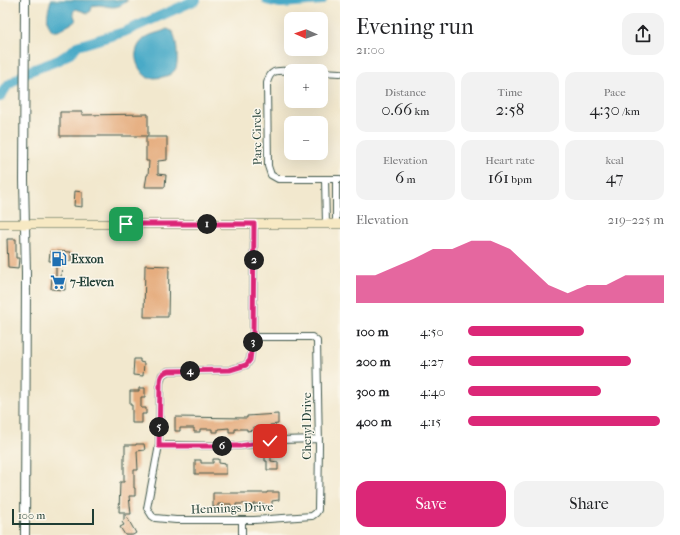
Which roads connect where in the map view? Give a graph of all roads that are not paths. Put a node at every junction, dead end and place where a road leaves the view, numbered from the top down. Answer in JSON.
{"nodes":[{"id":1,"x":25,"y":0,"type":"edge"},
{"id":2,"x":284,"y":71,"type":"edge"},
{"id":3,"x":328,"y":72,"type":"edge"},
{"id":4,"x":340,"y":73,"type":"edge"},
{"id":5,"x":325,"y":179,"type":"junction"},
{"id":6,"x":338,"y":179,"type":"edge"},
{"id":7,"x":0,"y":224,"type":"edge"},
{"id":8,"x":25,"y":224,"type":"junction"},
{"id":9,"x":254,"y":224,"type":"junction"},
{"id":10,"x":326,"y":224,"type":"junction"},
{"id":11,"x":338,"y":224,"type":"edge"},
{"id":12,"x":253,"y":336,"type":"junction"},
{"id":13,"x":319,"y":439,"type":"junction"},
{"id":14,"x":159,"y":446,"type":"junction"},
{"id":15,"x":316,"y":513,"type":"joint"},
{"id":16,"x":242,"y":520,"type":"junction"},
{"id":17,"x":25,"y":535,"type":"edge"},
{"id":18,"x":242,"y":535,"type":"edge"}],
"edges":[{"from":1,"to":8,"type":"street"},
{"from":2,"to":5,"type":"street","name":"Parc Circle"},
{"from":3,"to":4,"type":"street"},
{"from":5,"to":6,"type":"street","name":"Parc Circle"},
{"from":5,"to":10,"type":"street"},
{"from":6,"to":11,"type":"street"},
{"from":7,"to":8,"type":"main road"},
{"from":8,"to":9,"type":"main road"},
{"from":8,"to":17,"type":"street"},
{"from":9,"to":10,"type":"main road"},
{"from":9,"to":12,"type":"street"},
{"from":10,"to":11,"type":"main road"},
{"from":12,"to":13,"type":"street","name":"Cheryl Drive"},
{"from":12,"to":14,"type":"street"},
{"from":13,"to":14,"type":"street"},
{"from":13,"to":15,"type":"street","name":"Cheryl Drive"},
{"from":14,"to":16,"type":"street","name":"Hennings Drive"},
{"from":15,"to":16,"type":"street","name":"Hennings Drive"},
{"from":16,"to":18,"type":"street"}]}
